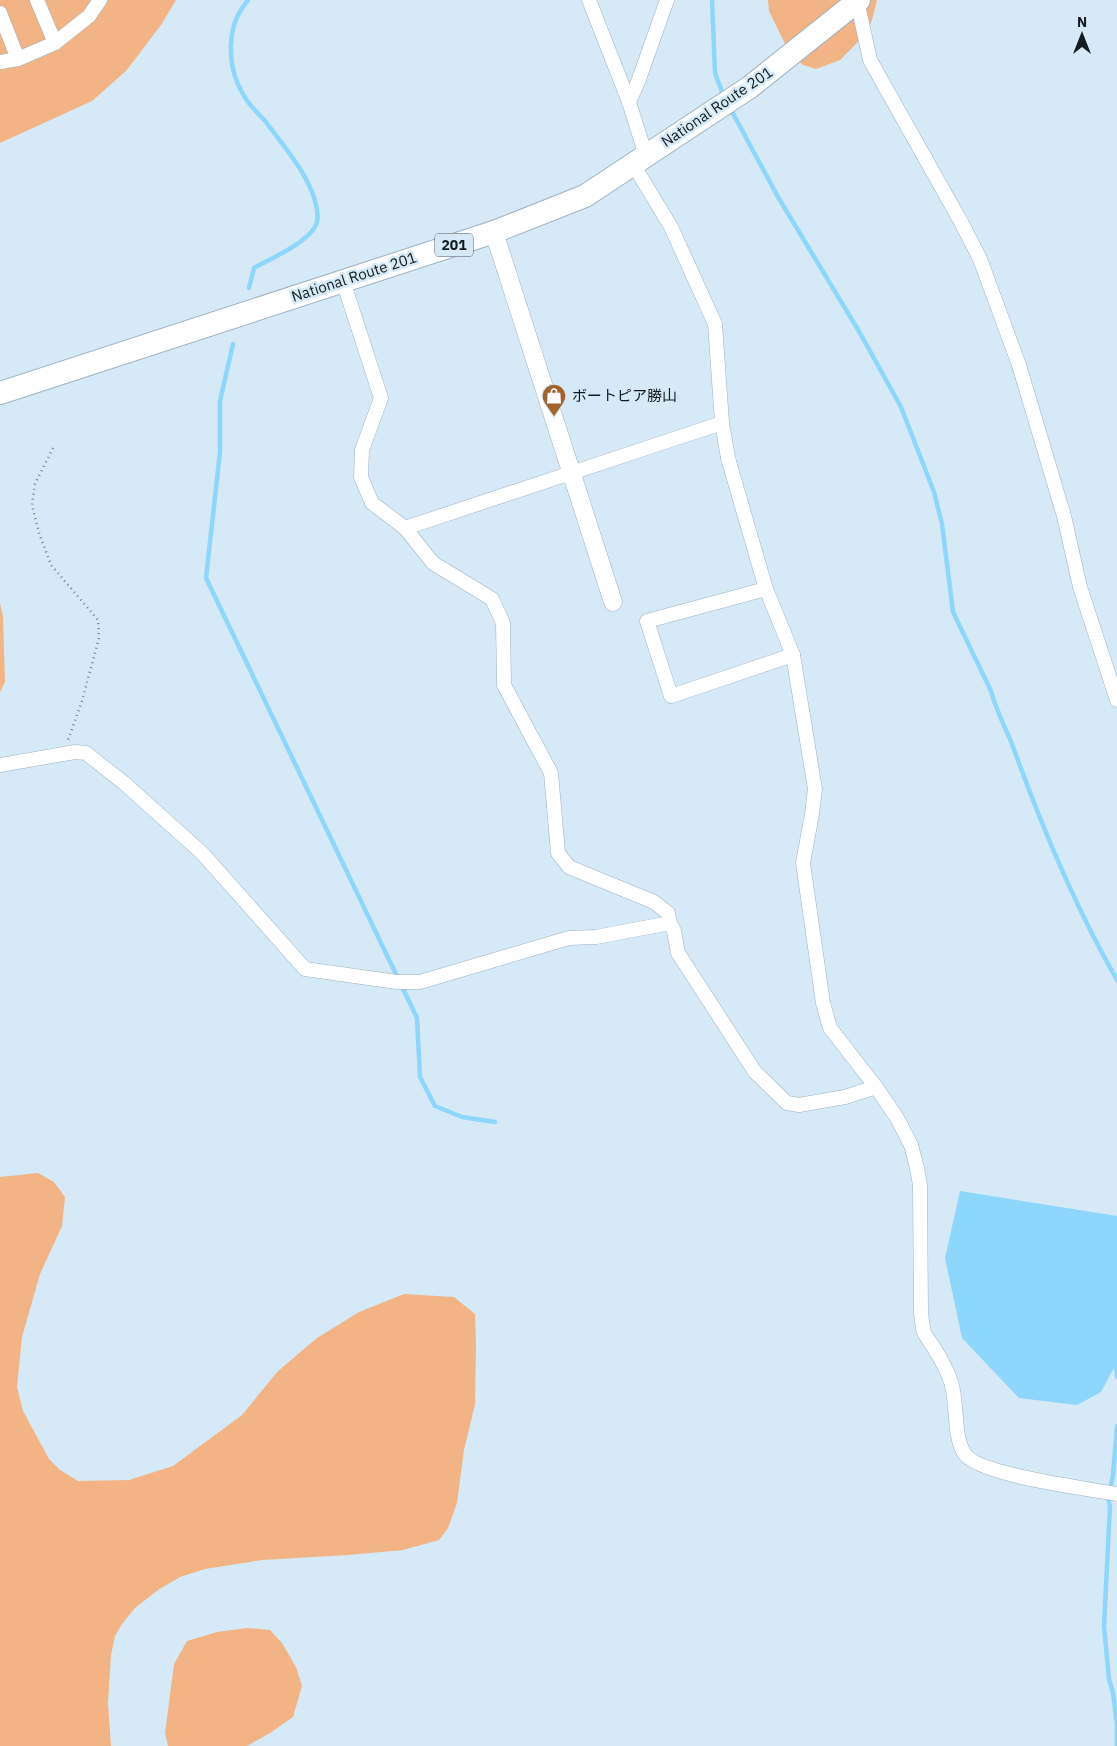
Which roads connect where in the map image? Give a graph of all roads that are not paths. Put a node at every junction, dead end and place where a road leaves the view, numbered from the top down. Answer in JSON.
{"nodes":[{"id":1,"x":37,"y":0,"type":"edge"},
{"id":2,"x":100,"y":0,"type":"edge"},
{"id":3,"x":589,"y":0,"type":"edge"},
{"id":4,"x":667,"y":0,"type":"edge"},
{"id":5,"x":858,"y":0,"type":"edge"},
{"id":6,"x":0,"y":13,"type":"edge"},
{"id":7,"x":55,"y":43,"type":"junction"},
{"id":8,"x":18,"y":59,"type":"junction"},
{"id":9,"x":0,"y":62,"type":"edge"},
{"id":10,"x":629,"y":102,"type":"junction"},
{"id":11,"x":639,"y":160,"type":"junction"},
{"id":12,"x":494,"y":232,"type":"junction"},
{"id":13,"x":342,"y":281,"type":"junction"},
{"id":14,"x":0,"y":394,"type":"edge"},
{"id":15,"x":722,"y":423,"type":"junction"},
{"id":16,"x":572,"y":474,"type":"junction"},
{"id":17,"x":405,"y":528,"type":"junction"},
{"id":18,"x":766,"y":589,"type":"junction"},
{"id":19,"x":613,"y":602,"type":"dead end"},
{"id":20,"x":793,"y":655,"type":"junction"},
{"id":21,"x":1117,"y":700,"type":"edge"},
{"id":22,"x":0,"y":765,"type":"edge"},
{"id":23,"x":670,"y":923,"type":"junction"},
{"id":24,"x":876,"y":1087,"type":"junction"},
{"id":25,"x":1117,"y":1494,"type":"edge"}],
"edges":[{"from":1,"to":7,"type":"street"},
{"from":2,"to":7,"type":"street"},
{"from":3,"to":10,"type":"street"},
{"from":4,"to":10,"type":"street"},
{"from":5,"to":11,"type":"highway","name":"National Route 201","number":"201"},
{"from":5,"to":21,"type":"street"},
{"from":6,"to":8,"type":"street"},
{"from":7,"to":8,"type":"street"},
{"from":8,"to":9,"type":"street"},
{"from":10,"to":11,"type":"street"},
{"from":11,"to":12,"type":"highway","name":"National Route 201","number":"201"},
{"from":11,"to":15,"type":"street"},
{"from":12,"to":13,"type":"highway","name":"National Route 201","number":"201"},
{"from":12,"to":16,"type":"street"},
{"from":13,"to":14,"type":"highway","name":"National Route 201","number":"201"},
{"from":13,"to":17,"type":"street"},
{"from":15,"to":16,"type":"street"},
{"from":15,"to":18,"type":"street"},
{"from":16,"to":17,"type":"street"},
{"from":16,"to":19,"type":"street"},
{"from":17,"to":23,"type":"street"},
{"from":18,"to":20,"type":"street"},
{"from":18,"to":20,"type":"street"},
{"from":20,"to":24,"type":"street"},
{"from":22,"to":23,"type":"street"},
{"from":23,"to":24,"type":"street"},
{"from":24,"to":25,"type":"street"}]}
